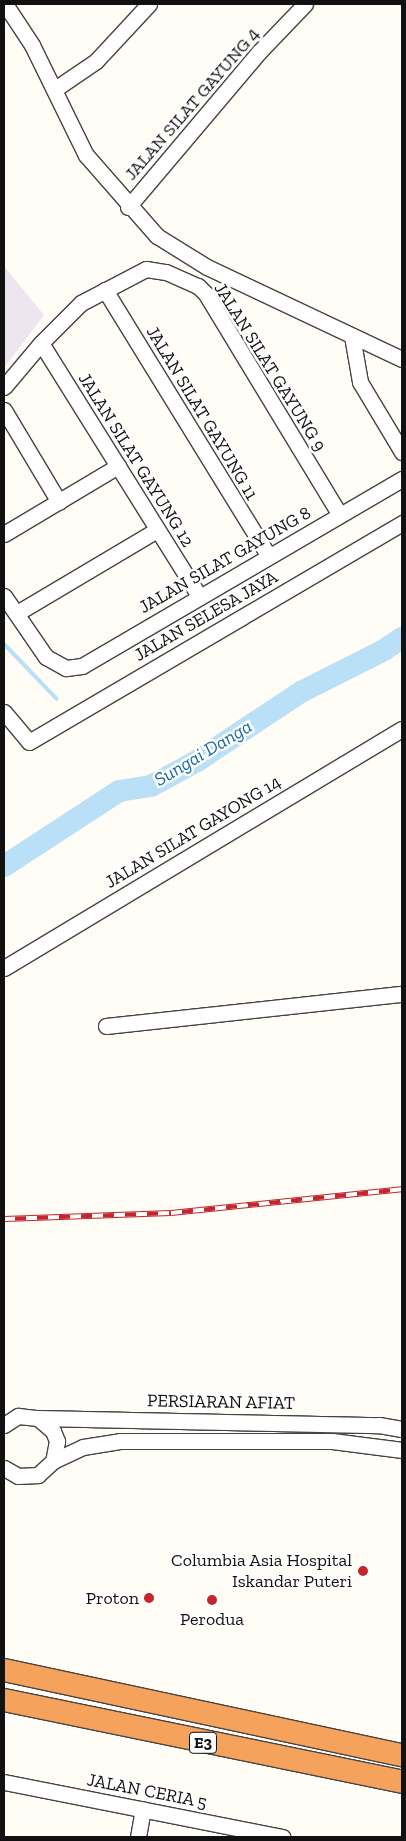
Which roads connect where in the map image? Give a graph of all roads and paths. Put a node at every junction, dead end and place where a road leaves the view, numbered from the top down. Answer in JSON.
{"nodes":[{"id":1,"x":5,"y":4,"type":"edge"},
{"id":2,"x":149,"y":4,"type":"edge"},
{"id":3,"x":305,"y":4,"type":"edge"},
{"id":4,"x":55,"y":89,"type":"junction"},
{"id":5,"x":128,"y":207,"type":"junction"},
{"id":6,"x":105,"y":290,"type":"junction"},
{"id":7,"x":352,"y":336,"type":"junction"},
{"id":8,"x":40,"y":343,"type":"junction"},
{"id":9,"x":402,"y":360,"type":"edge"},
{"id":10,"x":4,"y":387,"type":"edge"},
{"id":11,"x":4,"y":410,"type":"edge"},
{"id":12,"x":402,"y":452,"type":"edge"},
{"id":13,"x":118,"y":466,"type":"junction"},
{"id":14,"x":402,"y":479,"type":"edge"},
{"id":15,"x":59,"y":502,"type":"junction"},
{"id":16,"x":340,"y":515,"type":"junction"},
{"id":17,"x":402,"y":523,"type":"edge"},
{"id":18,"x":157,"y":530,"type":"junction"},
{"id":19,"x":4,"y":534,"type":"edge"},
{"id":20,"x":268,"y":555,"type":"junction"},
{"id":21,"x":4,"y":596,"type":"edge"},
{"id":22,"x":199,"y":596,"type":"junction"},
{"id":23,"x":17,"y":613,"type":"junction"},
{"id":24,"x":4,"y":712,"type":"edge"},
{"id":25,"x":400,"y":735,"type":"edge"},
{"id":26,"x":4,"y":968,"type":"edge"},
{"id":27,"x":402,"y":994,"type":"edge"},
{"id":28,"x":106,"y":1026,"type":"dead end"},
{"id":29,"x":38,"y":1418,"type":"junction"},
{"id":30,"x":4,"y":1425,"type":"edge"},
{"id":31,"x":402,"y":1429,"type":"edge"},
{"id":32,"x":402,"y":1450,"type":"edge"},
{"id":33,"x":53,"y":1461,"type":"junction"},
{"id":34,"x":4,"y":1468,"type":"edge"},
{"id":35,"x":4,"y":1670,"type":"edge"},
{"id":36,"x":4,"y":1700,"type":"edge"},
{"id":37,"x":402,"y":1755,"type":"edge"},
{"id":38,"x":4,"y":1782,"type":"edge"},
{"id":39,"x":402,"y":1782,"type":"edge"},
{"id":40,"x":143,"y":1809,"type":"junction"},
{"id":41,"x":138,"y":1837,"type":"edge"},
{"id":42,"x":284,"y":1837,"type":"edge"}],
"edges":[{"from":1,"to":4,"type":"street"},
{"from":2,"to":4,"type":"street"},
{"from":3,"to":5,"type":"street","name":"JALAN SILAT GAYUNG 4"},
{"from":4,"to":5,"type":"street"},
{"from":5,"to":7,"type":"street"},
{"from":6,"to":8,"type":"street"},
{"from":6,"to":16,"type":"street","name":"JALAN SILAT GAYUNG 9"},
{"from":6,"to":20,"type":"street","name":"JALAN SILAT GAYUNG 11"},
{"from":7,"to":9,"type":"street"},
{"from":7,"to":12,"type":"street"},
{"from":8,"to":10,"type":"street"},
{"from":8,"to":13,"type":"street","name":"JALAN SILAT GAYUNG 12"},
{"from":11,"to":15,"type":"street"},
{"from":13,"to":15,"type":"street"},
{"from":13,"to":18,"type":"street","name":"JALAN SILAT GAYUNG 12"},
{"from":14,"to":16,"type":"street","name":"JALAN SILAT GAYUNG 8"},
{"from":15,"to":19,"type":"street"},
{"from":16,"to":20,"type":"street","name":"JALAN SILAT GAYUNG 8"},
{"from":17,"to":24,"type":"street","name":"JALAN SELESA JAYA"},
{"from":18,"to":22,"type":"street","name":"JALAN SILAT GAYUNG 12"},
{"from":18,"to":23,"type":"street"},
{"from":20,"to":22,"type":"street","name":"JALAN SILAT GAYUNG 8"},
{"from":21,"to":23,"type":"street"},
{"from":22,"to":23,"type":"street","name":"JALAN SILAT GAYUNG 8"},
{"from":25,"to":26,"type":"street","name":"JALAN SILAT GAYONG 14"},
{"from":27,"to":28,"type":"street"},
{"from":29,"to":30,"type":"street","name":"PERSIARAN AFIAT"},
{"from":29,"to":31,"type":"street","name":"PERSIARAN AFIAT"},
{"from":29,"to":33,"type":"street"},
{"from":32,"to":33,"type":"street"},
{"from":33,"to":34,"type":"street"},
{"from":35,"to":37,"type":"highway","number":"E3"},
{"from":36,"to":39,"type":"highway","number":"E3"},
{"from":38,"to":40,"type":"street","name":"JALAN CERIA 5"},
{"from":40,"to":41,"type":"street"},
{"from":40,"to":42,"type":"street","name":"JALAN CERIA 5"}]}
